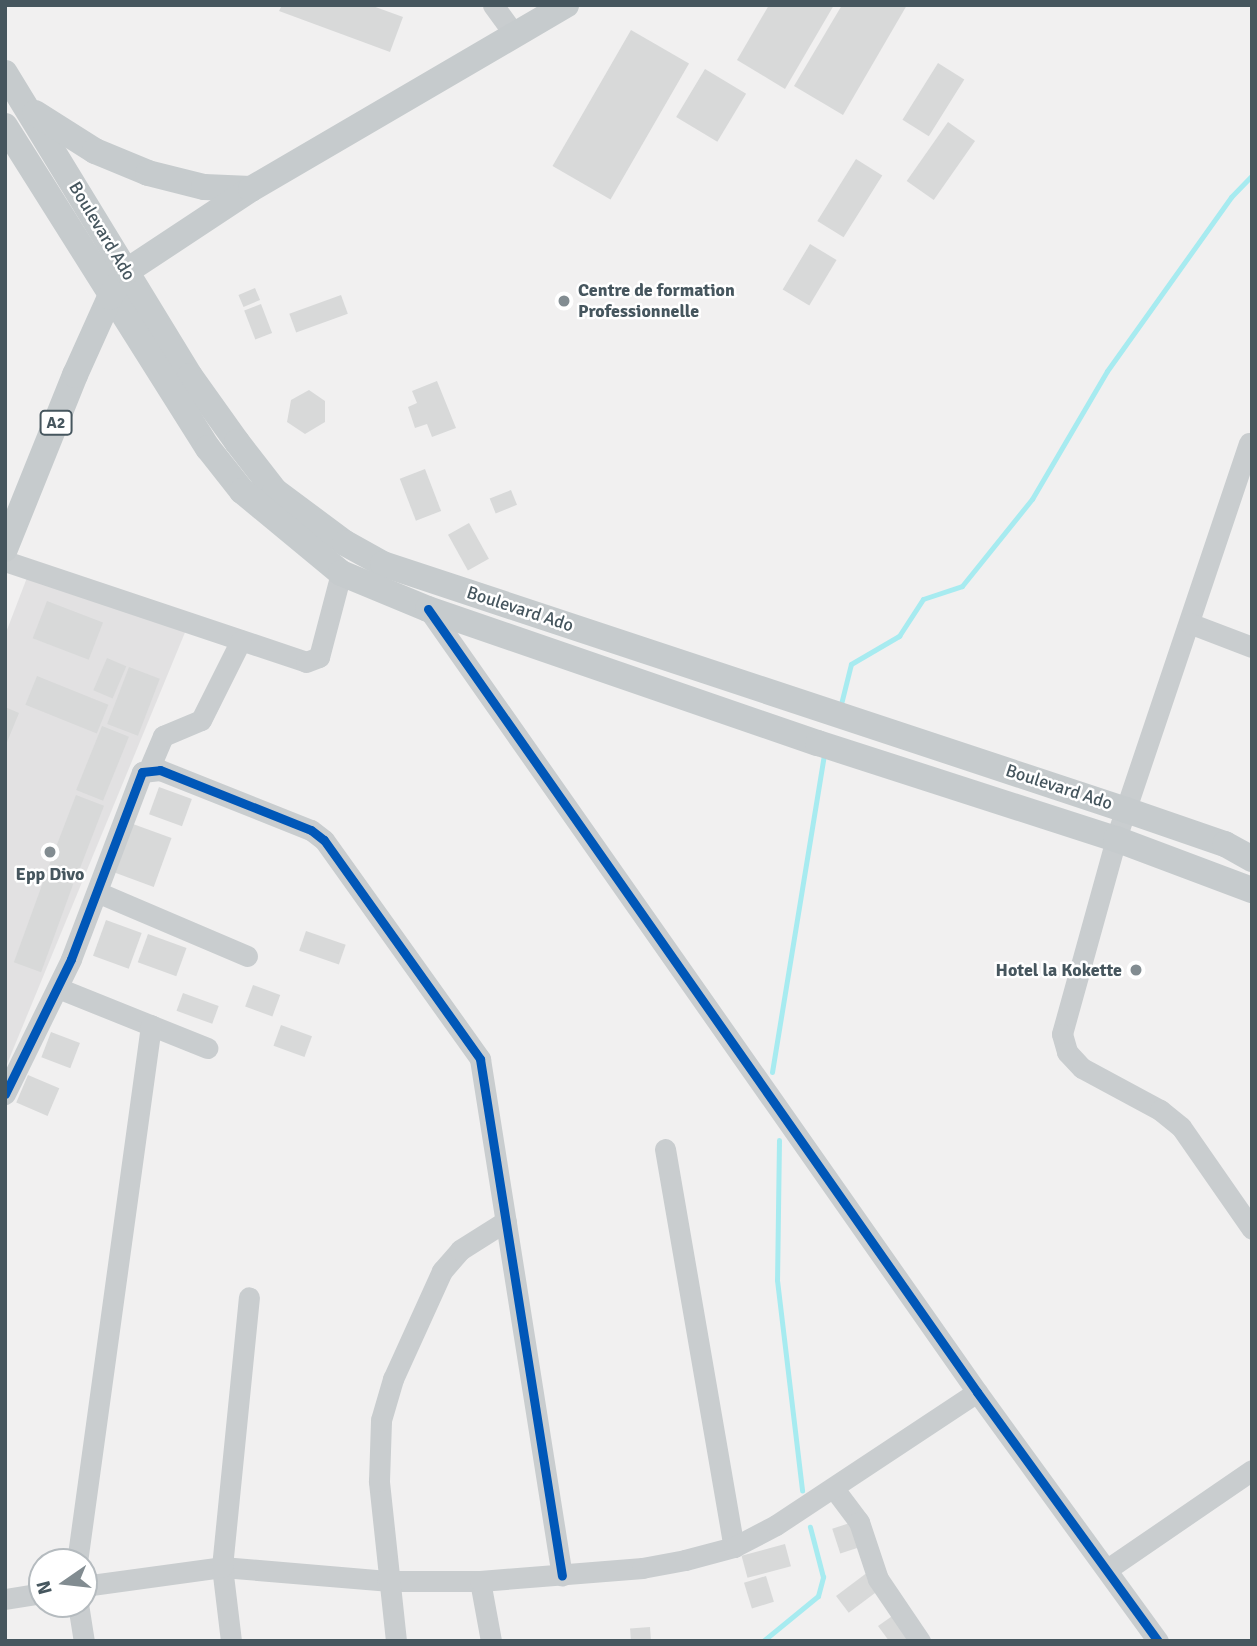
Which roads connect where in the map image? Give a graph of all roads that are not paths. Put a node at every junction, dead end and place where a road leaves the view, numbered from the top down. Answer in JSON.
{"nodes":[{"id":1,"x":493,"y":5,"type":"edge"},
{"id":2,"x":566,"y":5,"type":"edge"},
{"id":3,"x":515,"y":36,"type":"junction"},
{"id":4,"x":5,"y":73,"type":"edge"},
{"id":5,"x":27,"y":108,"type":"junction"},
{"id":6,"x":5,"y":126,"type":"edge"},
{"id":7,"x":251,"y":189,"type":"junction"},
{"id":8,"x":127,"y":271,"type":"junction"},
{"id":9,"x":110,"y":297,"type":"junction"},
{"id":10,"x":1249,"y":443,"type":"dead end"},
{"id":11,"x":5,"y":549,"type":"edge"},
{"id":12,"x":5,"y":561,"type":"edge"},
{"id":13,"x":341,"y":573,"type":"junction"},
{"id":14,"x":428,"y":609,"type":"junction"},
{"id":15,"x":1189,"y":623,"type":"junction"},
{"id":16,"x":241,"y":640,"type":"junction"},
{"id":17,"x":1252,"y":647,"type":"edge"},
{"id":18,"x":149,"y":769,"type":"junction"},
{"id":19,"x":1126,"y":810,"type":"junction"},
{"id":20,"x":1116,"y":839,"type":"junction"},
{"id":21,"x":1252,"y":859,"type":"edge"},
{"id":22,"x":1252,"y":890,"type":"edge"},
{"id":23,"x":97,"y":892,"type":"junction"},
{"id":24,"x":247,"y":956,"type":"dead end"},
{"id":25,"x":58,"y":988,"type":"junction"},
{"id":26,"x":151,"y":1025,"type":"junction"},
{"id":27,"x":208,"y":1048,"type":"dead end"},
{"id":28,"x":5,"y":1094,"type":"edge"},
{"id":29,"x":665,"y":1149,"type":"dead end"},
{"id":30,"x":506,"y":1221,"type":"junction"},
{"id":31,"x":1252,"y":1229,"type":"edge"},
{"id":32,"x":249,"y":1297,"type":"dead end"},
{"id":33,"x":977,"y":1392,"type":"junction"},
{"id":34,"x":1252,"y":1471,"type":"edge"},
{"id":35,"x":835,"y":1490,"type":"junction"},
{"id":36,"x":734,"y":1547,"type":"junction"},
{"id":37,"x":79,"y":1548,"type":"edge"},
{"id":38,"x":222,"y":1567,"type":"junction"},
{"id":39,"x":1109,"y":1568,"type":"junction"},
{"id":40,"x":562,"y":1576,"type":"junction"},
{"id":41,"x":387,"y":1581,"type":"junction"},
{"id":42,"x":480,"y":1581,"type":"junction"},
{"id":43,"x":98,"y":1584,"type":"edge"},
{"id":44,"x":28,"y":1595,"type":"edge"},
{"id":45,"x":5,"y":1599,"type":"edge"},
{"id":46,"x":80,"y":1618,"type":"edge"},
{"id":47,"x":84,"y":1641,"type":"edge"},
{"id":48,"x":231,"y":1641,"type":"edge"},
{"id":49,"x":396,"y":1641,"type":"edge"},
{"id":50,"x":491,"y":1641,"type":"edge"},
{"id":51,"x":920,"y":1641,"type":"edge"},
{"id":52,"x":1158,"y":1641,"type":"edge"}],
"edges":[{"from":1,"to":3,"type":"street"},
{"from":2,"to":3,"type":"main road"},
{"from":3,"to":7,"type":"main road"},
{"from":4,"to":5,"type":"main road","name":"Boulevard Ado"},
{"from":5,"to":7,"type":"main road"},
{"from":5,"to":8,"type":"main road","name":"Boulevard Ado"},
{"from":6,"to":9,"type":"main road","name":"Boulevard Ado"},
{"from":7,"to":8,"type":"main road"},
{"from":8,"to":9,"type":"main road"},
{"from":8,"to":19,"type":"main road","name":"Boulevard Ado"},
{"from":9,"to":11,"type":"main road","number":"A2"},
{"from":9,"to":13,"type":"main road","name":"Boulevard Ado"},
{"from":10,"to":15,"type":"street"},
{"from":12,"to":16,"type":"street"},
{"from":13,"to":14,"type":"main road","name":"Boulevard Ado"},
{"from":13,"to":16,"type":"street"},
{"from":14,"to":20,"type":"main road","name":"Boulevard Ado"},
{"from":14,"to":33,"type":"street"},
{"from":15,"to":17,"type":"street"},
{"from":15,"to":19,"type":"street"},
{"from":16,"to":18,"type":"street"},
{"from":18,"to":23,"type":"street"},
{"from":18,"to":30,"type":"street"},
{"from":19,"to":20,"type":"street"},
{"from":19,"to":21,"type":"main road","name":"Boulevard Ado"},
{"from":20,"to":22,"type":"main road","name":"Boulevard Ado"},
{"from":20,"to":31,"type":"street"},
{"from":23,"to":24,"type":"street"},
{"from":23,"to":25,"type":"street"},
{"from":25,"to":26,"type":"street"},
{"from":25,"to":28,"type":"street"},
{"from":26,"to":27,"type":"street"},
{"from":26,"to":37,"type":"street"},
{"from":29,"to":36,"type":"street"},
{"from":30,"to":40,"type":"street"},
{"from":30,"to":41,"type":"street"},
{"from":32,"to":38,"type":"street"},
{"from":33,"to":35,"type":"street"},
{"from":33,"to":39,"type":"street"},
{"from":34,"to":39,"type":"street"},
{"from":35,"to":36,"type":"street"},
{"from":35,"to":51,"type":"street"},
{"from":36,"to":40,"type":"street"},
{"from":38,"to":41,"type":"street"},
{"from":38,"to":43,"type":"street"},
{"from":38,"to":48,"type":"street"},
{"from":39,"to":52,"type":"street"},
{"from":40,"to":42,"type":"street"},
{"from":41,"to":42,"type":"street"},
{"from":41,"to":49,"type":"street"},
{"from":42,"to":50,"type":"street"},
{"from":44,"to":45,"type":"street"},
{"from":46,"to":47,"type":"street"}]}
